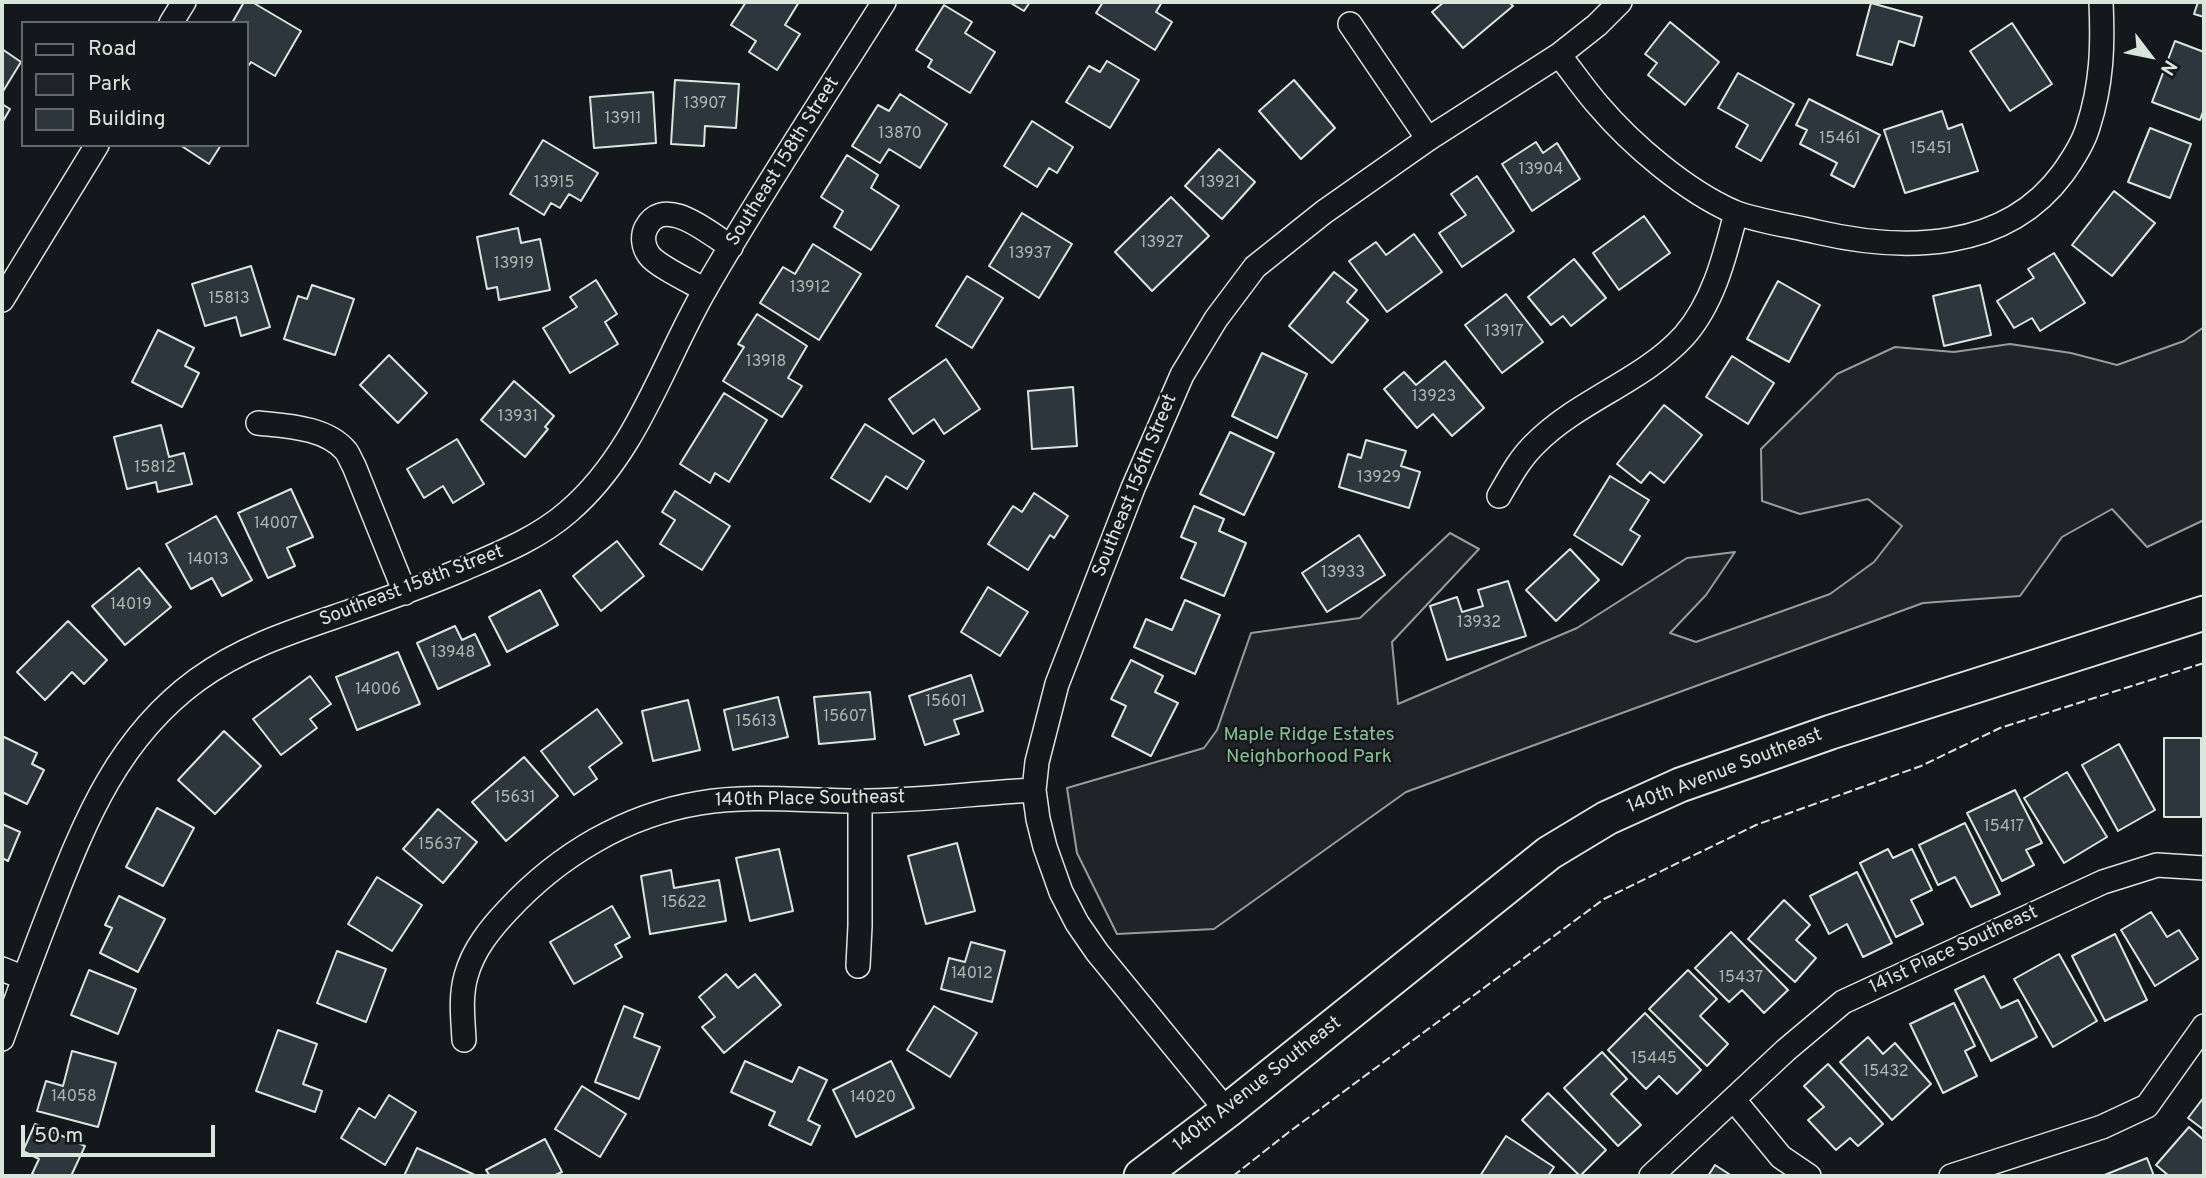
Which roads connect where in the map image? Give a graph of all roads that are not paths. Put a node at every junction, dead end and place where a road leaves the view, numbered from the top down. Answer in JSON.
{"nodes":[{"id":1,"x":184,"y":2,"type":"edge"},
{"id":2,"x":884,"y":2,"type":"edge"},
{"id":3,"x":1620,"y":2,"type":"edge"},
{"id":4,"x":2101,"y":2,"type":"edge"},
{"id":5,"x":173,"y":21,"type":"edge"},
{"id":6,"x":1350,"y":24,"type":"dead end"},
{"id":7,"x":1559,"y":55,"type":"junction"},
{"id":8,"x":1428,"y":139,"type":"junction"},
{"id":9,"x":96,"y":147,"type":"edge"},
{"id":10,"x":1736,"y":213,"type":"junction"},
{"id":11,"x":731,"y":247,"type":"junction"},
{"id":12,"x":705,"y":290,"type":"junction"},
{"id":13,"x":2,"y":300,"type":"edge"},
{"id":14,"x":258,"y":424,"type":"dead end"},
{"id":15,"x":1499,"y":496,"type":"dead end"},
{"id":16,"x":405,"y":593,"type":"junction"},
{"id":17,"x":2204,"y":613,"type":"edge"},
{"id":18,"x":1034,"y":790,"type":"junction"},
{"id":19,"x":860,"y":801,"type":"junction"},
{"id":20,"x":2204,"y":868,"type":"edge"},
{"id":21,"x":858,"y":966,"type":"dead end"},
{"id":22,"x":2,"y":969,"type":"edge"},
{"id":23,"x":24,"y":978,"type":"junction"},
{"id":24,"x":2204,"y":1026,"type":"edge"},
{"id":25,"x":2,"y":1039,"type":"edge"},
{"id":26,"x":464,"y":1040,"type":"dead end"},
{"id":27,"x":1734,"y":1100,"type":"junction"},
{"id":28,"x":1227,"y":1111,"type":"junction"},
{"id":29,"x":1141,"y":1176,"type":"edge"},
{"id":30,"x":1651,"y":1176,"type":"edge"},
{"id":31,"x":1809,"y":1176,"type":"edge"},
{"id":32,"x":1951,"y":1176,"type":"edge"}],
"edges":[{"from":1,"to":5,"type":"street"},
{"from":2,"to":11,"type":"street","name":"Southeast 158th Street"},
{"from":3,"to":7,"type":"street","name":"Southeast 156th Street"},
{"from":4,"to":10,"type":"street"},
{"from":6,"to":8,"type":"street"},
{"from":7,"to":8,"type":"street","name":"Southeast 156th Street"},
{"from":7,"to":10,"type":"street"},
{"from":8,"to":18,"type":"street","name":"Southeast 156th Street"},
{"from":9,"to":13,"type":"street"},
{"from":10,"to":15,"type":"street"},
{"from":11,"to":12,"type":"street","name":"Southeast 158th Street"},
{"from":11,"to":12,"type":"street"},
{"from":12,"to":16,"type":"street","name":"Southeast 158th Street"},
{"from":14,"to":16,"type":"street"},
{"from":16,"to":23,"type":"street","name":"Southeast 158th Street"},
{"from":17,"to":28,"type":"main road","name":"140th Avenue Southeast"},
{"from":18,"to":19,"type":"street","name":"140th Place Southeast"},
{"from":18,"to":28,"type":"street","name":"Southeast 156th Street"},
{"from":19,"to":21,"type":"street"},
{"from":19,"to":26,"type":"street","name":"140th Place Southeast"},
{"from":20,"to":27,"type":"street","name":"141st Place Southeast"},
{"from":22,"to":23,"type":"street"},
{"from":23,"to":25,"type":"street","name":"Southeast 158th Street"},
{"from":24,"to":32,"type":"street"},
{"from":27,"to":30,"type":"street","name":"141st Place Southeast"},
{"from":27,"to":31,"type":"street"},
{"from":28,"to":29,"type":"main road","name":"140th Avenue Southeast"}]}
